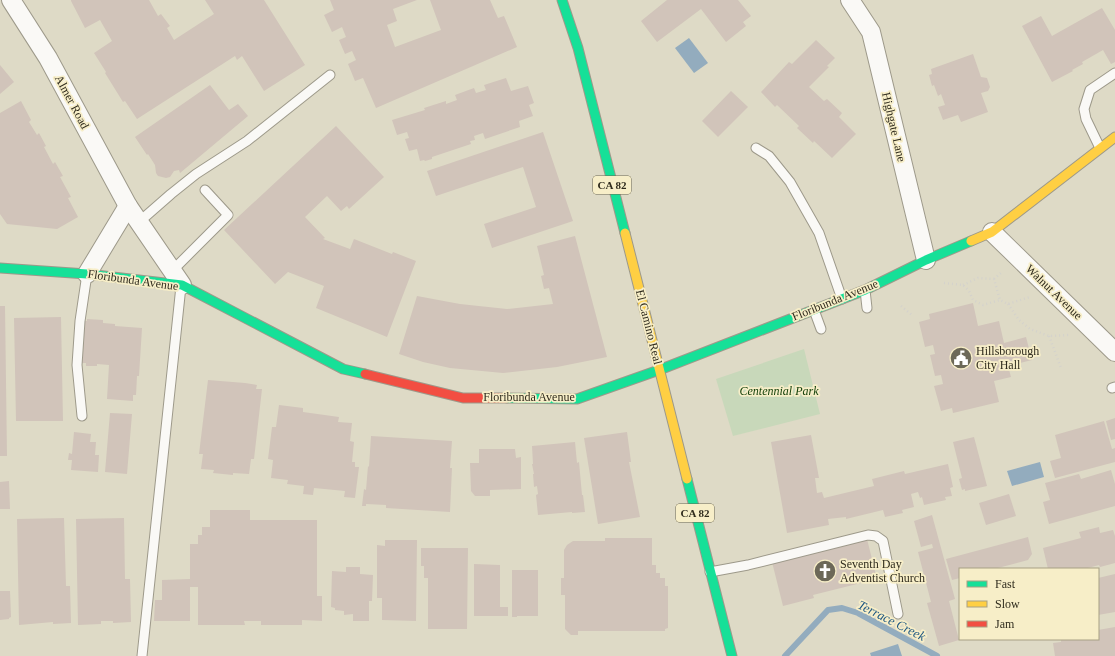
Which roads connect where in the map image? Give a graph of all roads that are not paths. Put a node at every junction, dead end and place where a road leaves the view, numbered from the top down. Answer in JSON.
{"nodes":[{"id":1,"x":11,"y":0,"type":"edge"},
{"id":2,"x":562,"y":0,"type":"edge"},
{"id":3,"x":850,"y":0,"type":"edge"},
{"id":4,"x":1115,"y":74,"type":"edge"},
{"id":5,"x":330,"y":75,"type":"dead end"},
{"id":6,"x":1115,"y":137,"type":"edge"},
{"id":7,"x":756,"y":148,"type":"dead end"},
{"id":8,"x":1100,"y":148,"type":"junction"},
{"id":9,"x":205,"y":190,"type":"dead end"},
{"id":10,"x":128,"y":206,"type":"junction"},
{"id":11,"x":139,"y":222,"type":"junction"},
{"id":12,"x":992,"y":232,"type":"junction"},
{"id":13,"x":926,"y":260,"type":"junction"},
{"id":14,"x":0,"y":268,"type":"edge"},
{"id":15,"x":87,"y":274,"type":"junction"},
{"id":16,"x":177,"y":278,"type":"junction"},
{"id":17,"x":865,"y":290,"type":"junction"},
{"id":18,"x":842,"y":299,"type":"junction"},
{"id":19,"x":867,"y":308,"type":"dead end"},
{"id":20,"x":814,"y":310,"type":"junction"},
{"id":21,"x":821,"y":329,"type":"dead end"},
{"id":22,"x":1115,"y":352,"type":"edge"},
{"id":23,"x":660,"y":370,"type":"junction"},
{"id":24,"x":82,"y":416,"type":"dead end"},
{"id":25,"x":710,"y":572,"type":"junction"},
{"id":26,"x":898,"y":614,"type":"dead end"},
{"id":27,"x":142,"y":656,"type":"edge"},
{"id":28,"x":730,"y":656,"type":"edge"}],
"edges":[{"from":1,"to":10,"type":"street","name":"Almer Road"},
{"from":2,"to":23,"type":"street","name":"El Camino Real","number":"CA 82"},
{"from":3,"to":13,"type":"street","name":"Highgate Lane"},
{"from":4,"to":8,"type":"lane"},
{"from":5,"to":11,"type":"lane"},
{"from":6,"to":8,"type":"street","name":"Floribunda Avenue"},
{"from":7,"to":18,"type":"lane"},
{"from":8,"to":12,"type":"street","name":"Floribunda Avenue"},
{"from":9,"to":16,"type":"lane"},
{"from":10,"to":11,"type":"street","name":"Almer Road"},
{"from":10,"to":15,"type":"street"},
{"from":11,"to":16,"type":"street","name":"Almer Road"},
{"from":12,"to":13,"type":"street","name":"Floribunda Avenue"},
{"from":12,"to":22,"type":"street","name":"Walnut Avenue"},
{"from":13,"to":17,"type":"street","name":"Floribunda Avenue"},
{"from":14,"to":15,"type":"street","name":"Floribunda Avenue"},
{"from":15,"to":16,"type":"street","name":"Floribunda Avenue"},
{"from":15,"to":24,"type":"lane"},
{"from":16,"to":23,"type":"street","name":"Floribunda Avenue"},
{"from":16,"to":27,"type":"lane"},
{"from":17,"to":18,"type":"street","name":"Floribunda Avenue"},
{"from":17,"to":19,"type":"lane"},
{"from":18,"to":20,"type":"street","name":"Floribunda Avenue"},
{"from":20,"to":21,"type":"lane"},
{"from":20,"to":23,"type":"street","name":"Floribunda Avenue"},
{"from":23,"to":25,"type":"street","name":"El Camino Real","number":"CA 82"},
{"from":25,"to":26,"type":"lane"},
{"from":25,"to":28,"type":"street","name":"El Camino Real","number":"CA 82"}]}
